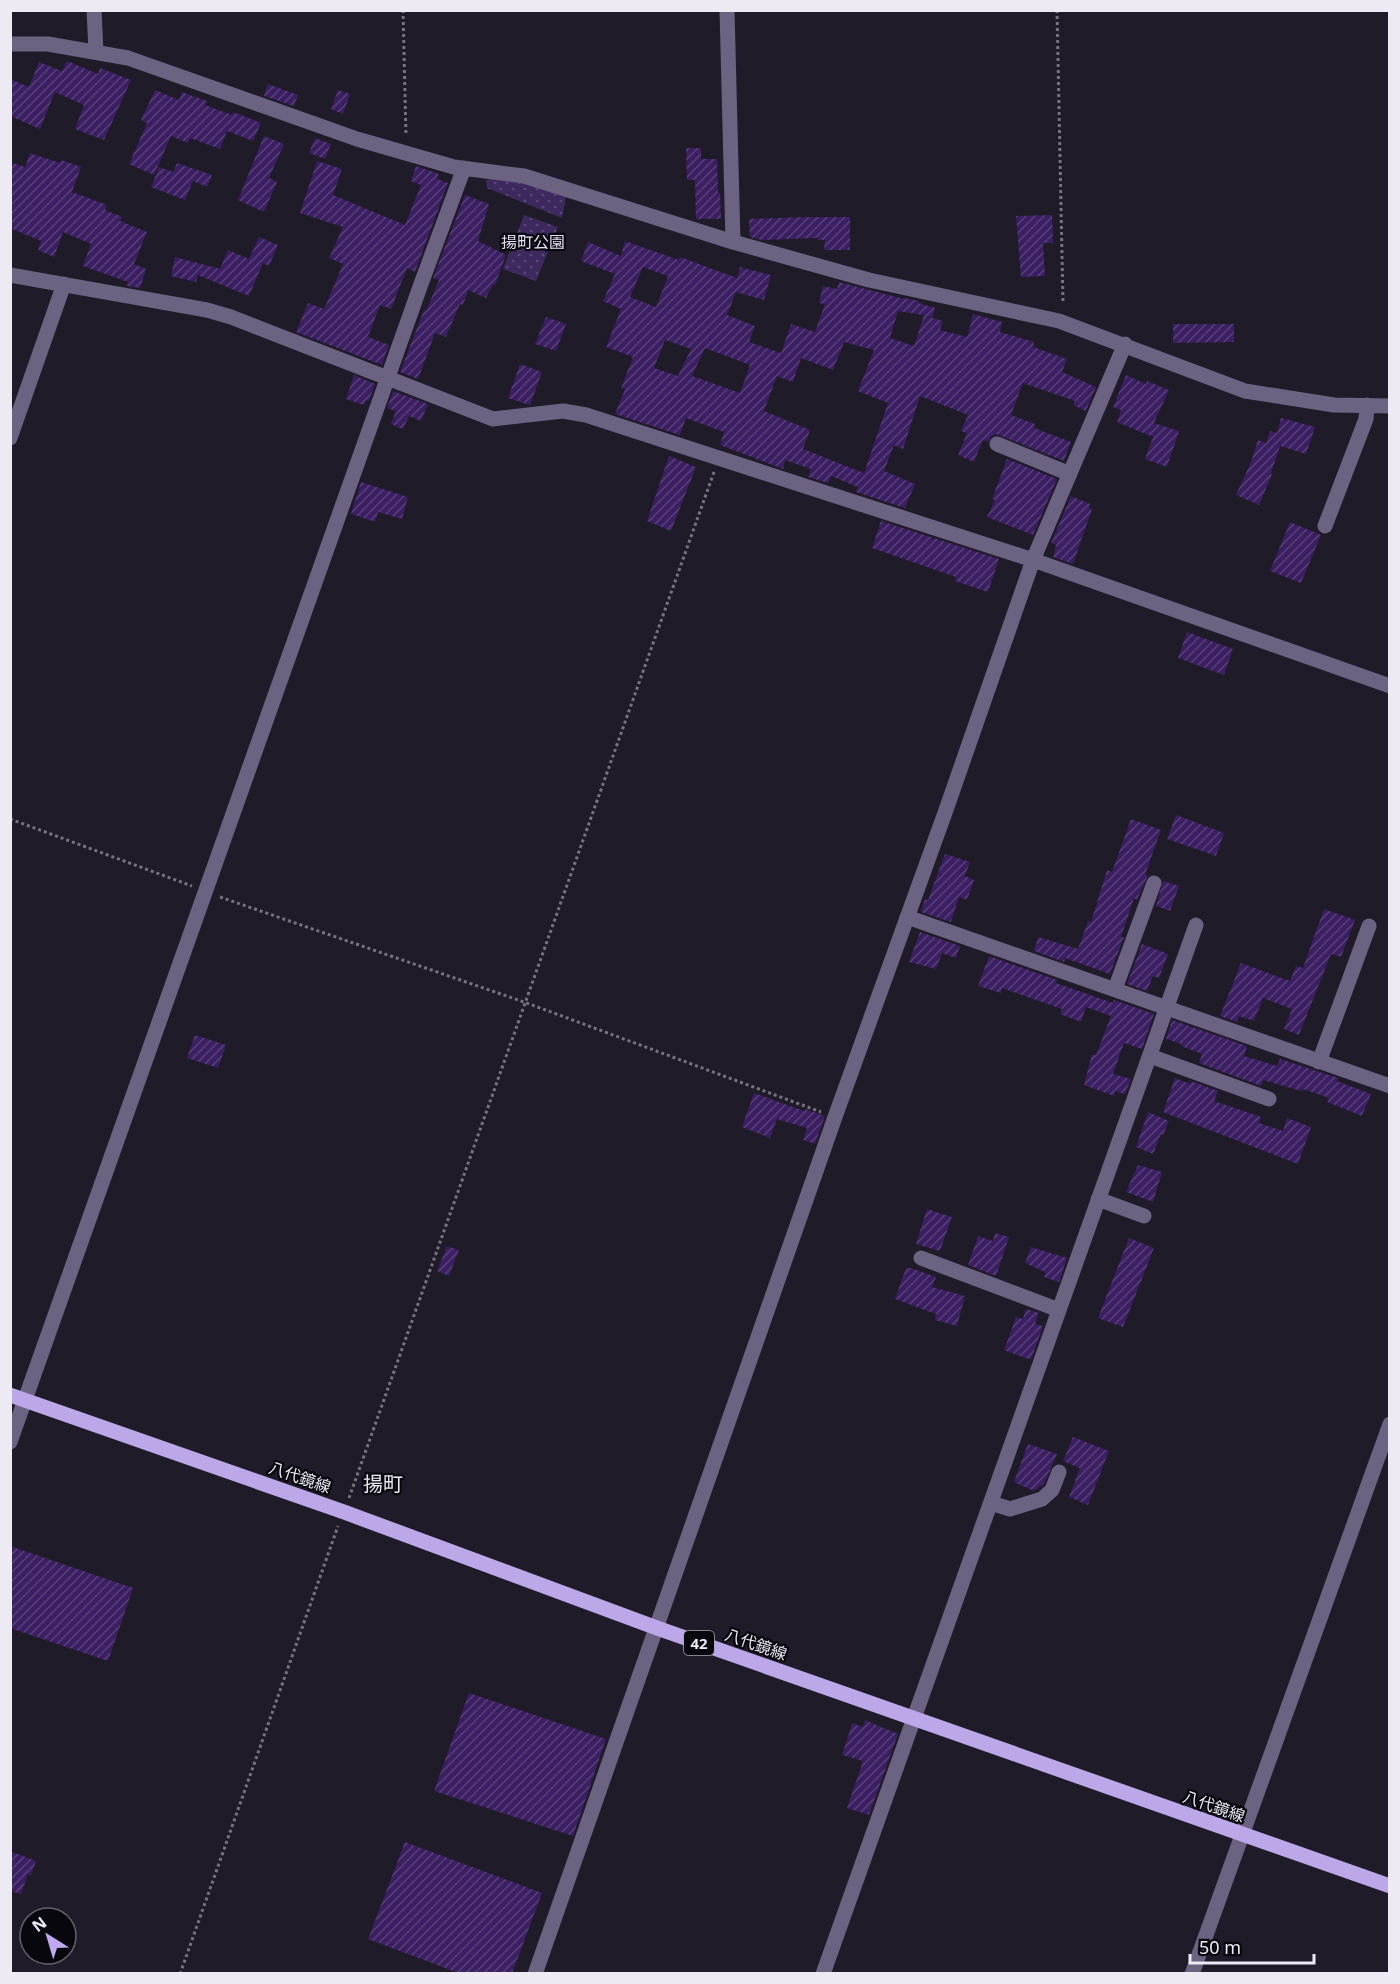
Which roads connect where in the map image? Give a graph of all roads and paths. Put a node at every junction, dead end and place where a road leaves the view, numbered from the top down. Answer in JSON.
{"nodes":[{"id":1,"x":94,"y":10,"type":"edge"},
{"id":2,"x":403,"y":10,"type":"edge"},
{"id":3,"x":728,"y":10,"type":"edge"},
{"id":4,"x":1057,"y":10,"type":"edge"},
{"id":5,"x":10,"y":44,"type":"edge"},
{"id":6,"x":96,"y":52,"type":"junction"},
{"id":7,"x":405,"y":153,"type":"junction"},
{"id":8,"x":464,"y":168,"type":"junction"},
{"id":9,"x":733,"y":242,"type":"junction"},
{"id":10,"x":10,"y":275,"type":"edge"},
{"id":11,"x":64,"y":285,"type":"junction"},
{"id":12,"x":1063,"y":304,"type":"dead end"},
{"id":13,"x":1125,"y":344,"type":"junction"},
{"id":14,"x":388,"y":379,"type":"junction"},
{"id":15,"x":1367,"y":405,"type":"junction"},
{"id":16,"x":1389,"y":406,"type":"edge"},
{"id":17,"x":10,"y":438,"type":"edge"},
{"id":18,"x":997,"y":444,"type":"dead end"},
{"id":19,"x":719,"y":459,"type":"junction"},
{"id":20,"x":1070,"y":474,"type":"junction"},
{"id":21,"x":1324,"y":526,"type":"dead end"},
{"id":22,"x":1033,"y":560,"type":"junction"},
{"id":23,"x":1389,"y":686,"type":"edge"},
{"id":24,"x":10,"y":819,"type":"edge"},
{"id":25,"x":1154,"y":883,"type":"dead end"},
{"id":26,"x":206,"y":892,"type":"junction"},
{"id":27,"x":907,"y":917,"type":"junction"},
{"id":28,"x":1196,"y":925,"type":"dead end"},
{"id":29,"x":1370,"y":926,"type":"dead end"},
{"id":30,"x":1115,"y":989,"type":"junction"},
{"id":31,"x":524,"y":1002,"type":"junction"},
{"id":32,"x":1166,"y":1008,"type":"junction"},
{"id":33,"x":1150,"y":1056,"type":"junction"},
{"id":34,"x":1318,"y":1062,"type":"junction"},
{"id":35,"x":1389,"y":1086,"type":"edge"},
{"id":36,"x":1269,"y":1098,"type":"dead end"},
{"id":37,"x":835,"y":1117,"type":"junction"},
{"id":38,"x":1098,"y":1199,"type":"junction"},
{"id":39,"x":1144,"y":1216,"type":"dead end"},
{"id":40,"x":921,"y":1258,"type":"dead end"},
{"id":41,"x":1059,"y":1310,"type":"junction"},
{"id":42,"x":10,"y":1395,"type":"edge"},
{"id":43,"x":25,"y":1400,"type":"junction"},
{"id":44,"x":1389,"y":1424,"type":"edge"},
{"id":45,"x":10,"y":1442,"type":"edge"},
{"id":46,"x":1059,"y":1472,"type":"dead end"},
{"id":47,"x":991,"y":1503,"type":"junction"},
{"id":48,"x":344,"y":1512,"type":"junction"},
{"id":49,"x":657,"y":1628,"type":"junction"},
{"id":50,"x":913,"y":1718,"type":"junction"},
{"id":51,"x":1242,"y":1834,"type":"junction"},
{"id":52,"x":1389,"y":1886,"type":"edge"},
{"id":53,"x":180,"y":1974,"type":"edge"},
{"id":54,"x":535,"y":1974,"type":"edge"},
{"id":55,"x":823,"y":1974,"type":"edge"},
{"id":56,"x":1192,"y":1974,"type":"edge"}],
"edges":[{"from":1,"to":6,"type":"street"},
{"from":2,"to":7,"type":"path"},
{"from":3,"to":9,"type":"street"},
{"from":4,"to":12,"type":"path"},
{"from":5,"to":6,"type":"street"},
{"from":6,"to":7,"type":"street"},
{"from":7,"to":8,"type":"street"},
{"from":8,"to":9,"type":"street"},
{"from":8,"to":14,"type":"street"},
{"from":9,"to":13,"type":"street"},
{"from":10,"to":11,"type":"street"},
{"from":11,"to":14,"type":"street"},
{"from":11,"to":17,"type":"street"},
{"from":13,"to":15,"type":"street"},
{"from":13,"to":20,"type":"street"},
{"from":14,"to":19,"type":"street"},
{"from":14,"to":26,"type":"street"},
{"from":15,"to":16,"type":"street"},
{"from":15,"to":21,"type":"street"},
{"from":18,"to":20,"type":"street"},
{"from":19,"to":22,"type":"street"},
{"from":19,"to":31,"type":"path"},
{"from":20,"to":22,"type":"street"},
{"from":22,"to":23,"type":"street"},
{"from":22,"to":27,"type":"street"},
{"from":24,"to":26,"type":"path"},
{"from":25,"to":30,"type":"street"},
{"from":26,"to":31,"type":"path"},
{"from":26,"to":43,"type":"street"},
{"from":27,"to":30,"type":"street"},
{"from":27,"to":37,"type":"street"},
{"from":28,"to":32,"type":"street"},
{"from":29,"to":34,"type":"street"},
{"from":30,"to":32,"type":"street"},
{"from":31,"to":37,"type":"path"},
{"from":31,"to":48,"type":"path"},
{"from":32,"to":33,"type":"street"},
{"from":32,"to":34,"type":"street"},
{"from":33,"to":36,"type":"street"},
{"from":33,"to":38,"type":"street"},
{"from":34,"to":35,"type":"street"},
{"from":37,"to":49,"type":"street"},
{"from":38,"to":39,"type":"street"},
{"from":38,"to":41,"type":"street"},
{"from":40,"to":41,"type":"street"},
{"from":41,"to":47,"type":"street"},
{"from":42,"to":43,"type":"main road","name":"八代鏡線","number":"42"},
{"from":43,"to":45,"type":"street"},
{"from":43,"to":48,"type":"main road","name":"八代鏡線","number":"42"},
{"from":44,"to":51,"type":"street"},
{"from":46,"to":47,"type":"street"},
{"from":47,"to":50,"type":"street"},
{"from":48,"to":49,"type":"main road","name":"八代鏡線","number":"42"},
{"from":48,"to":53,"type":"path"},
{"from":49,"to":50,"type":"main road","name":"八代鏡線","number":"42"},
{"from":49,"to":54,"type":"street"},
{"from":50,"to":51,"type":"main road","name":"八代鏡線","number":"42"},
{"from":50,"to":55,"type":"street"},
{"from":51,"to":52,"type":"main road","name":"八代鏡線","number":"42"},
{"from":51,"to":56,"type":"street"}]}
